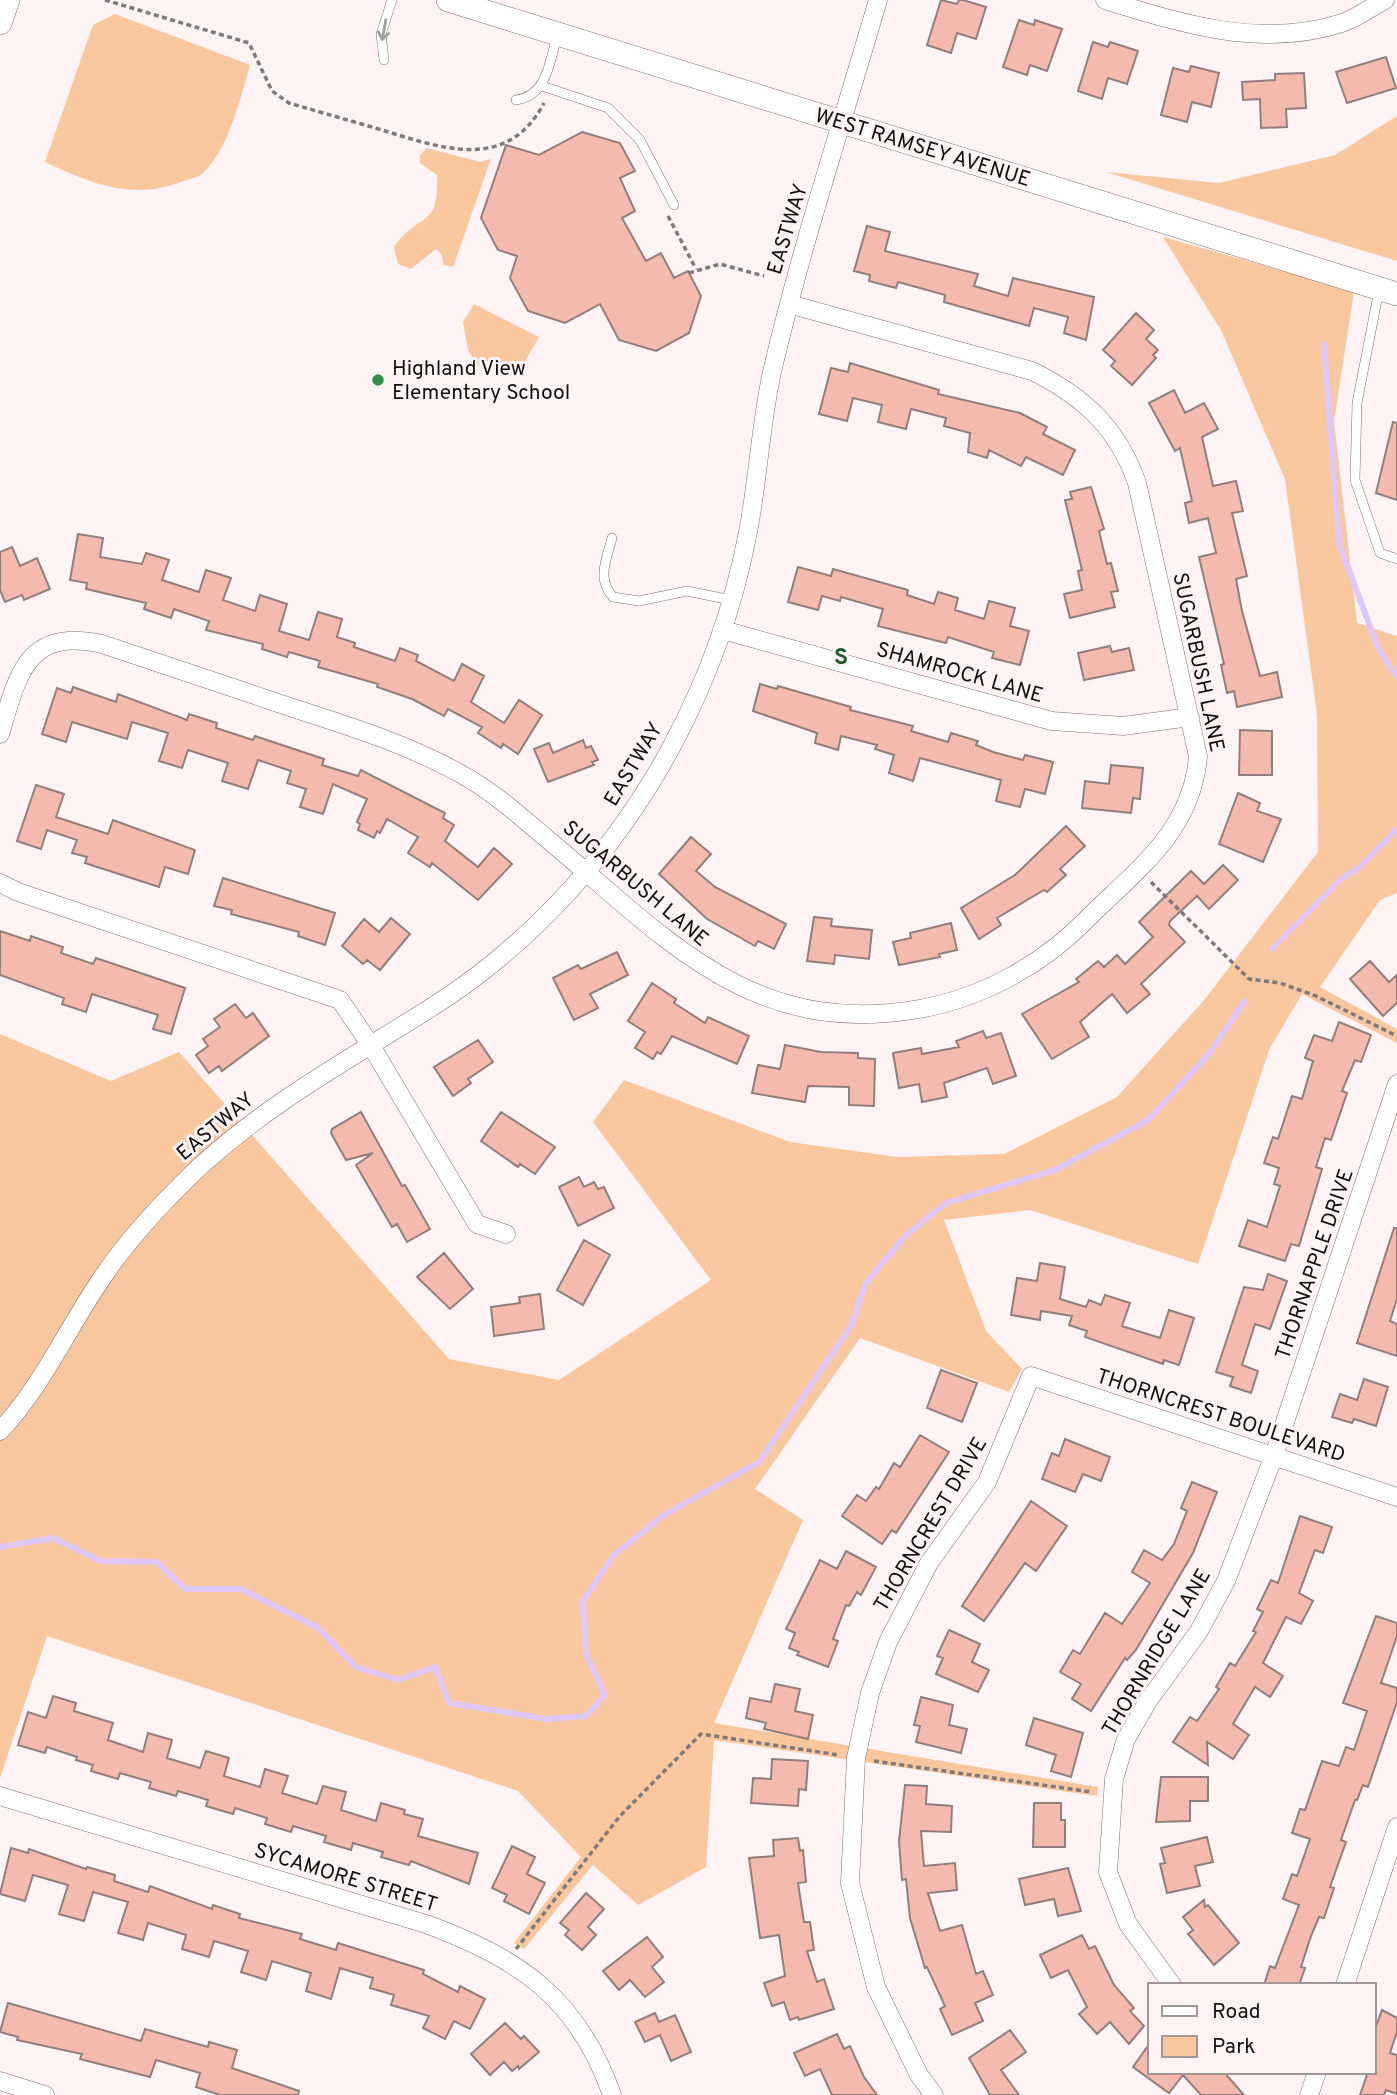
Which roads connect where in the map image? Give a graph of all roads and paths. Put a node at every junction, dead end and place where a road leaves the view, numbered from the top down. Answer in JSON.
{"nodes":[{"id":1,"x":8,"y":0,"type":"edge"},
{"id":2,"x":104,"y":0,"type":"edge"},
{"id":3,"x":392,"y":0,"type":"edge"},
{"id":4,"x":448,"y":0,"type":"edge"},
{"id":5,"x":878,"y":0,"type":"edge"},
{"id":6,"x":1105,"y":0,"type":"edge"},
{"id":7,"x":1385,"y":0,"type":"edge"},
{"id":8,"x":0,"y":23,"type":"edge"},
{"id":9,"x":558,"y":34,"type":"junction"},
{"id":10,"x":384,"y":60,"type":"dead end"},
{"id":11,"x":546,"y":87,"type":"junction"},
{"id":12,"x":516,"y":100,"type":"dead end"},
{"id":13,"x":843,"y":122,"type":"junction"},
{"id":14,"x":674,"y":205,"type":"dead end"},
{"id":15,"x":689,"y":273,"type":"dead end"},
{"id":16,"x":764,"y":276,"type":"dead end"},
{"id":17,"x":1388,"y":291,"type":"edge"},
{"id":18,"x":789,"y":304,"type":"junction"},
{"id":19,"x":612,"y":538,"type":"dead end"},
{"id":20,"x":1397,"y":559,"type":"edge"},
{"id":21,"x":731,"y":600,"type":"junction"},
{"id":22,"x":723,"y":629,"type":"junction"},
{"id":23,"x":1190,"y":717,"type":"junction"},
{"id":24,"x":0,"y":734,"type":"edge"},
{"id":25,"x":1138,"y":868,"type":"junction"},
{"id":26,"x":587,"y":872,"type":"junction"},
{"id":27,"x":0,"y":883,"type":"edge"},
{"id":28,"x":1397,"y":1036,"type":"edge"},
{"id":29,"x":370,"y":1044,"type":"junction"},
{"id":30,"x":1397,"y":1084,"type":"edge"},
{"id":31,"x":506,"y":1234,"type":"dead end"},
{"id":32,"x":1031,"y":1376,"type":"joint"},
{"id":33,"x":0,"y":1431,"type":"edge"},
{"id":34,"x":1273,"y":1458,"type":"junction"},
{"id":35,"x":1397,"y":1497,"type":"edge"},
{"id":36,"x":844,"y":1756,"type":"dead end"},
{"id":37,"x":868,"y":1760,"type":"dead end"},
{"id":38,"x":1092,"y":1792,"type":"dead end"},
{"id":39,"x":0,"y":1796,"type":"edge"},
{"id":40,"x":1397,"y":1827,"type":"edge"},
{"id":41,"x":509,"y":1961,"type":"junction"},
{"id":42,"x":1171,"y":1983,"type":"edge"},
{"id":43,"x":1346,"y":1983,"type":"edge"},
{"id":44,"x":1316,"y":2074,"type":"edge"},
{"id":45,"x":0,"y":2081,"type":"edge"},
{"id":46,"x":45,"y":2095,"type":"edge"},
{"id":47,"x":612,"y":2095,"type":"edge"},
{"id":48,"x":934,"y":2095,"type":"edge"},
{"id":49,"x":1309,"y":2095,"type":"edge"}],
"edges":[{"from":1,"to":8,"type":"street"},
{"from":2,"to":11,"type":"path"},
{"from":3,"to":10,"type":"lane","one_way":true},
{"from":4,"to":9,"type":"street","name":"WEST RAMSEY AVENUE"},
{"from":5,"to":13,"type":"street","name":"EASTWAY"},
{"from":6,"to":7,"type":"street"},
{"from":9,"to":11,"type":"lane"},
{"from":9,"to":13,"type":"street","name":"WEST RAMSEY AVENUE"},
{"from":11,"to":12,"type":"lane"},
{"from":11,"to":14,"type":"lane"},
{"from":13,"to":17,"type":"street","name":"WEST RAMSEY AVENUE"},
{"from":13,"to":18,"type":"street","name":"EASTWAY"},
{"from":15,"to":16,"type":"path"},
{"from":17,"to":20,"type":"lane"},
{"from":18,"to":21,"type":"street","name":"EASTWAY"},
{"from":18,"to":23,"type":"street","name":"SUGARBUSH LANE"},
{"from":19,"to":21,"type":"lane"},
{"from":21,"to":22,"type":"street","name":"EASTWAY"},
{"from":22,"to":23,"type":"street","name":"SHAMROCK LANE"},
{"from":22,"to":26,"type":"street","name":"EASTWAY"},
{"from":23,"to":25,"type":"street","name":"SUGARBUSH LANE"},
{"from":24,"to":26,"type":"street","name":"SUGARBUSH LANE"},
{"from":25,"to":26,"type":"street","name":"SUGARBUSH LANE"},
{"from":25,"to":28,"type":"path"},
{"from":26,"to":29,"type":"street","name":"EASTWAY"},
{"from":27,"to":29,"type":"street"},
{"from":29,"to":31,"type":"street"},
{"from":29,"to":33,"type":"street","name":"EASTWAY"},
{"from":30,"to":34,"type":"street","name":"THORNAPPLE DRIVE"},
{"from":32,"to":34,"type":"street","name":"THORNCREST BOULEVARD"},
{"from":32,"to":48,"type":"street","name":"THORNCREST DRIVE"},
{"from":34,"to":35,"type":"street","name":"THORNCREST BOULEVARD"},
{"from":34,"to":42,"type":"street","name":"THORNRIDGE LANE"},
{"from":36,"to":41,"type":"path"},
{"from":37,"to":38,"type":"path"},
{"from":39,"to":41,"type":"street","name":"SYCAMORE STREET"},
{"from":40,"to":43,"type":"street"},
{"from":41,"to":47,"type":"street","name":"SYCAMORE STREET"},
{"from":44,"to":49,"type":"street"},
{"from":45,"to":46,"type":"street"}]}
